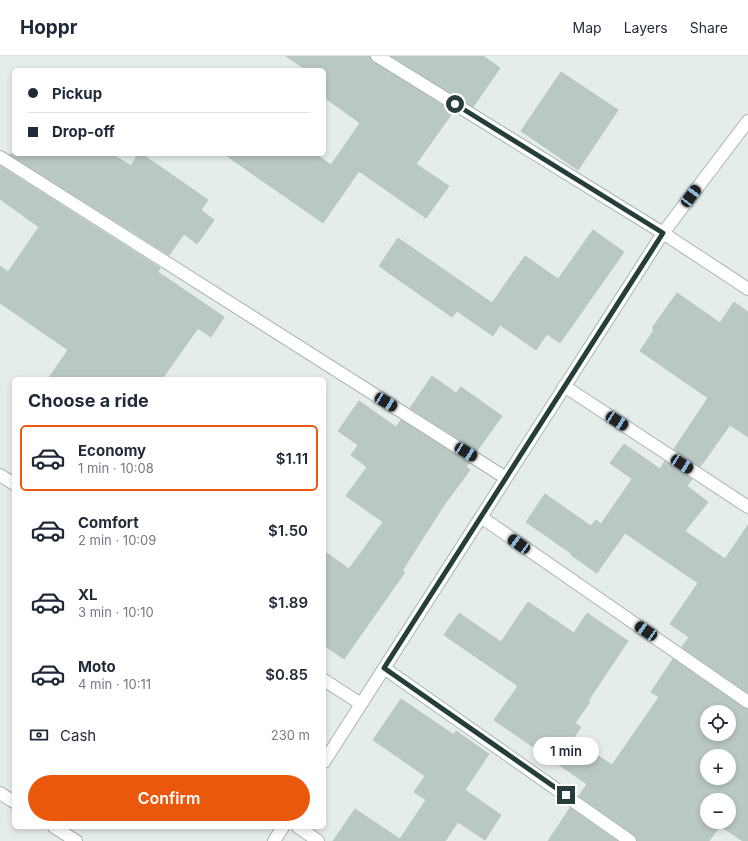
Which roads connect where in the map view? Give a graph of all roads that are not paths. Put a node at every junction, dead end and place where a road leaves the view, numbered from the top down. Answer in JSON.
{"nodes":[{"id":1,"x":377,"y":56,"type":"edge"},
{"id":2,"x":748,"y":122,"type":"edge"},
{"id":3,"x":0,"y":157,"type":"edge"},
{"id":4,"x":663,"y":233,"type":"junction"},
{"id":5,"x":748,"y":289,"type":"edge"},
{"id":6,"x":564,"y":386,"type":"junction"},
{"id":7,"x":0,"y":475,"type":"edge"},
{"id":8,"x":506,"y":478,"type":"junction"},
{"id":9,"x":12,"y":483,"type":"edge"},
{"id":10,"x":748,"y":507,"type":"edge"},
{"id":11,"x":481,"y":517,"type":"junction"},
{"id":12,"x":384,"y":668,"type":"junction"},
{"id":13,"x":326,"y":681,"type":"edge"},
{"id":14,"x":748,"y":702,"type":"edge"},
{"id":15,"x":361,"y":704,"type":"junction"},
{"id":16,"x":326,"y":759,"type":"edge"},
{"id":17,"x":0,"y":793,"type":"edge"},
{"id":18,"x":12,"y":801,"type":"edge"},
{"id":19,"x":57,"y":829,"type":"edge"},
{"id":20,"x":281,"y":829,"type":"edge"},
{"id":21,"x":301,"y":829,"type":"edge"},
{"id":22,"x":76,"y":841,"type":"edge"},
{"id":23,"x":274,"y":841,"type":"edge"},
{"id":24,"x":318,"y":841,"type":"edge"},
{"id":25,"x":630,"y":841,"type":"edge"}],
"edges":[{"from":1,"to":4,"type":"street"},
{"from":2,"to":4,"type":"street"},
{"from":3,"to":8,"type":"street"},
{"from":4,"to":5,"type":"street"},
{"from":4,"to":6,"type":"street"},
{"from":6,"to":8,"type":"street"},
{"from":6,"to":10,"type":"street"},
{"from":7,"to":9,"type":"street"},
{"from":8,"to":11,"type":"street"},
{"from":11,"to":12,"type":"street"},
{"from":11,"to":14,"type":"street"},
{"from":12,"to":15,"type":"street"},
{"from":12,"to":25,"type":"street"},
{"from":13,"to":15,"type":"street"},
{"from":15,"to":16,"type":"street"},
{"from":17,"to":18,"type":"street"},
{"from":19,"to":22,"type":"street"},
{"from":20,"to":23,"type":"street"},
{"from":21,"to":24,"type":"street"}]}
